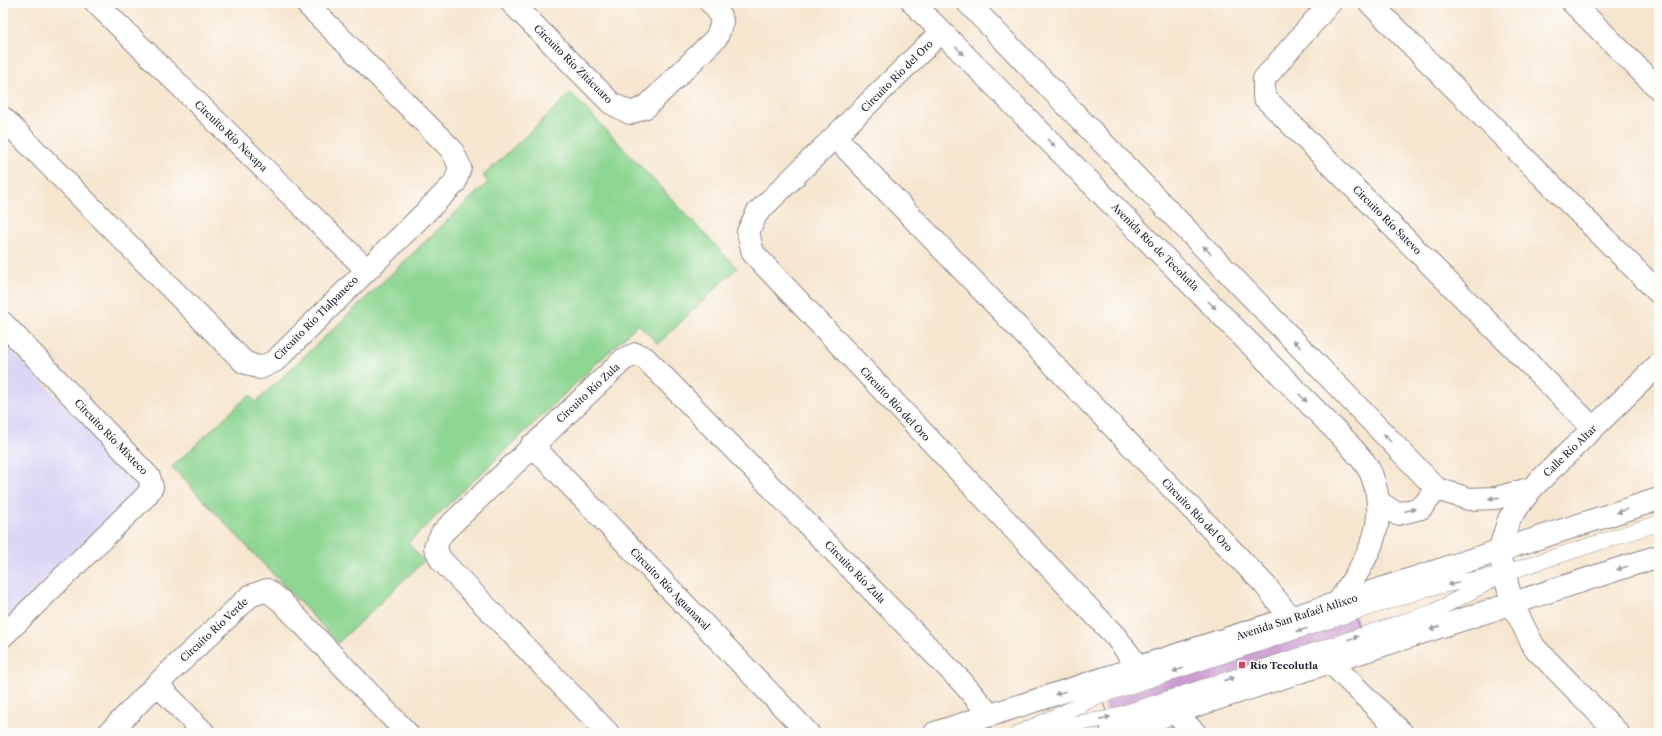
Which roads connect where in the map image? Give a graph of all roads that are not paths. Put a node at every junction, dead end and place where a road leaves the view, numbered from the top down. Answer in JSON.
{"nodes":[{"id":1,"x":96,"y":3,"type":"edge"},
{"id":2,"x":306,"y":3,"type":"edge"},
{"id":3,"x":512,"y":3,"type":"edge"},
{"id":4,"x":711,"y":3,"type":"edge"},
{"id":5,"x":913,"y":3,"type":"edge"},
{"id":6,"x":968,"y":3,"type":"edge"},
{"id":7,"x":1330,"y":3,"type":"edge"},
{"id":8,"x":1370,"y":3,"type":"edge"},
{"id":9,"x":1573,"y":3,"type":"edge"},
{"id":10,"x":941,"y":32,"type":"junction"},
{"id":11,"x":1659,"y":89,"type":"edge"},
{"id":12,"x":3,"y":118,"type":"edge"},
{"id":13,"x":835,"y":136,"type":"junction"},
{"id":14,"x":366,"y":269,"type":"junction"},
{"id":15,"x":1659,"y":292,"type":"edge"},
{"id":16,"x":3,"y":323,"type":"edge"},
{"id":17,"x":1659,"y":364,"type":"edge"},
{"id":18,"x":1593,"y":428,"type":"junction"},
{"id":19,"x":532,"y":445,"type":"junction"},
{"id":20,"x":1532,"y":488,"type":"junction"},
{"id":21,"x":1437,"y":489,"type":"junction"},
{"id":22,"x":1659,"y":499,"type":"edge"},
{"id":23,"x":1379,"y":502,"type":"junction"},
{"id":24,"x":1659,"y":523,"type":"edge"},
{"id":25,"x":1499,"y":551,"type":"junction"},
{"id":26,"x":1659,"y":556,"type":"edge"},
{"id":27,"x":1505,"y":573,"type":"junction"},
{"id":28,"x":1512,"y":603,"type":"junction"},
{"id":29,"x":1337,"y":604,"type":"junction"},
{"id":30,"x":1290,"y":619,"type":"junction"},
{"id":31,"x":3,"y":636,"type":"edge"},
{"id":32,"x":1330,"y":662,"type":"junction"},
{"id":33,"x":1139,"y":668,"type":"junction"},
{"id":34,"x":157,"y":684,"type":"junction"},
{"id":35,"x":1174,"y":712,"type":"junction"},
{"id":36,"x":990,"y":715,"type":"junction"},
{"id":37,"x":1022,"y":732,"type":"edge"},
{"id":38,"x":109,"y":733,"type":"edge"},
{"id":39,"x":204,"y":733,"type":"edge"},
{"id":40,"x":406,"y":733,"type":"edge"},
{"id":41,"x":608,"y":733,"type":"edge"},
{"id":42,"x":808,"y":733,"type":"edge"},
{"id":43,"x":936,"y":733,"type":"edge"},
{"id":44,"x":1111,"y":733,"type":"edge"},
{"id":45,"x":1195,"y":733,"type":"edge"},
{"id":46,"x":1402,"y":733,"type":"edge"},
{"id":47,"x":1618,"y":733,"type":"edge"}],
"edges":[{"from":1,"to":14,"type":"street","name":"Circuito Río Nexapa"},
{"from":2,"to":14,"type":"street","name":"Circuito Río Tlalpaneco"},
{"from":3,"to":4,"type":"street","name":"Circuito Río Zitácuaro"},
{"from":5,"to":10,"type":"street","name":"Avenida Río de Tecolutla"},
{"from":21,"to":6,"type":"street","one_way":true},
{"from":7,"to":18,"type":"street","name":"Circuito Río Satevo"},
{"from":8,"to":15,"type":"street"},
{"from":9,"to":11,"type":"street"},
{"from":10,"to":13,"type":"street","name":"Circuito Río del Oro"},
{"from":10,"to":23,"type":"street","name":"Avenida Río de Tecolutla","one_way":true},
{"from":12,"to":14,"type":"street","name":"Circuito Río Tlalpaneco"},
{"from":13,"to":30,"type":"street","name":"Circuito Río del Oro"},
{"from":13,"to":33,"type":"street","name":"Circuito Río del Oro"},
{"from":16,"to":31,"type":"street","name":"Circuito Río Mixteco"},
{"from":17,"to":18,"type":"street","name":"Calle Río Altar"},
{"from":18,"to":20,"type":"street","name":"Calle Río Altar"},
{"from":19,"to":36,"type":"street","name":"Circuito Río Zula"},
{"from":19,"to":41,"type":"street","name":"Circuito Río Zula"},
{"from":19,"to":42,"type":"street","name":"Circuito Río Aguanaval"},
{"from":20,"to":21,"type":"street","one_way":true},
{"from":20,"to":25,"type":"street","name":"Calle Río Altar"},
{"from":23,"to":21,"type":"street","one_way":true},
{"from":22,"to":25,"type":"street","name":"Avenida San Rafaél Atlixco","one_way":true},
{"from":23,"to":29,"type":"street","name":"Avenida Río de Tecolutla"},
{"from":24,"to":27,"type":"lane"},
{"from":25,"to":27,"type":"street"},
{"from":25,"to":29,"type":"street","name":"Avenida San Rafaél Atlixco"},
{"from":26,"to":28,"type":"street","one_way":true},
{"from":27,"to":28,"type":"street"},
{"from":27,"to":37,"type":"lane","one_way":true},
{"from":37,"to":27,"type":"lane","one_way":true},
{"from":28,"to":32,"type":"street","one_way":true},
{"from":28,"to":47,"type":"street"},
{"from":29,"to":30,"type":"street","name":"Avenida San Rafaél Atlixco"},
{"from":30,"to":33,"type":"street","name":"Avenida San Rafaél Atlixco"},
{"from":32,"to":35,"type":"street"},
{"from":32,"to":46,"type":"street"},
{"from":33,"to":36,"type":"street","name":"Avenida San Rafaél Atlixco","one_way":true},
{"from":34,"to":38,"type":"street","name":"Circuito Río Verde"},
{"from":34,"to":39,"type":"street"},
{"from":34,"to":40,"type":"street","name":"Circuito Río Verde"},
{"from":35,"to":44,"type":"street"},
{"from":35,"to":45,"type":"street"},
{"from":36,"to":43,"type":"street","name":"Avenida San Rafaél Atlixco"}]}
